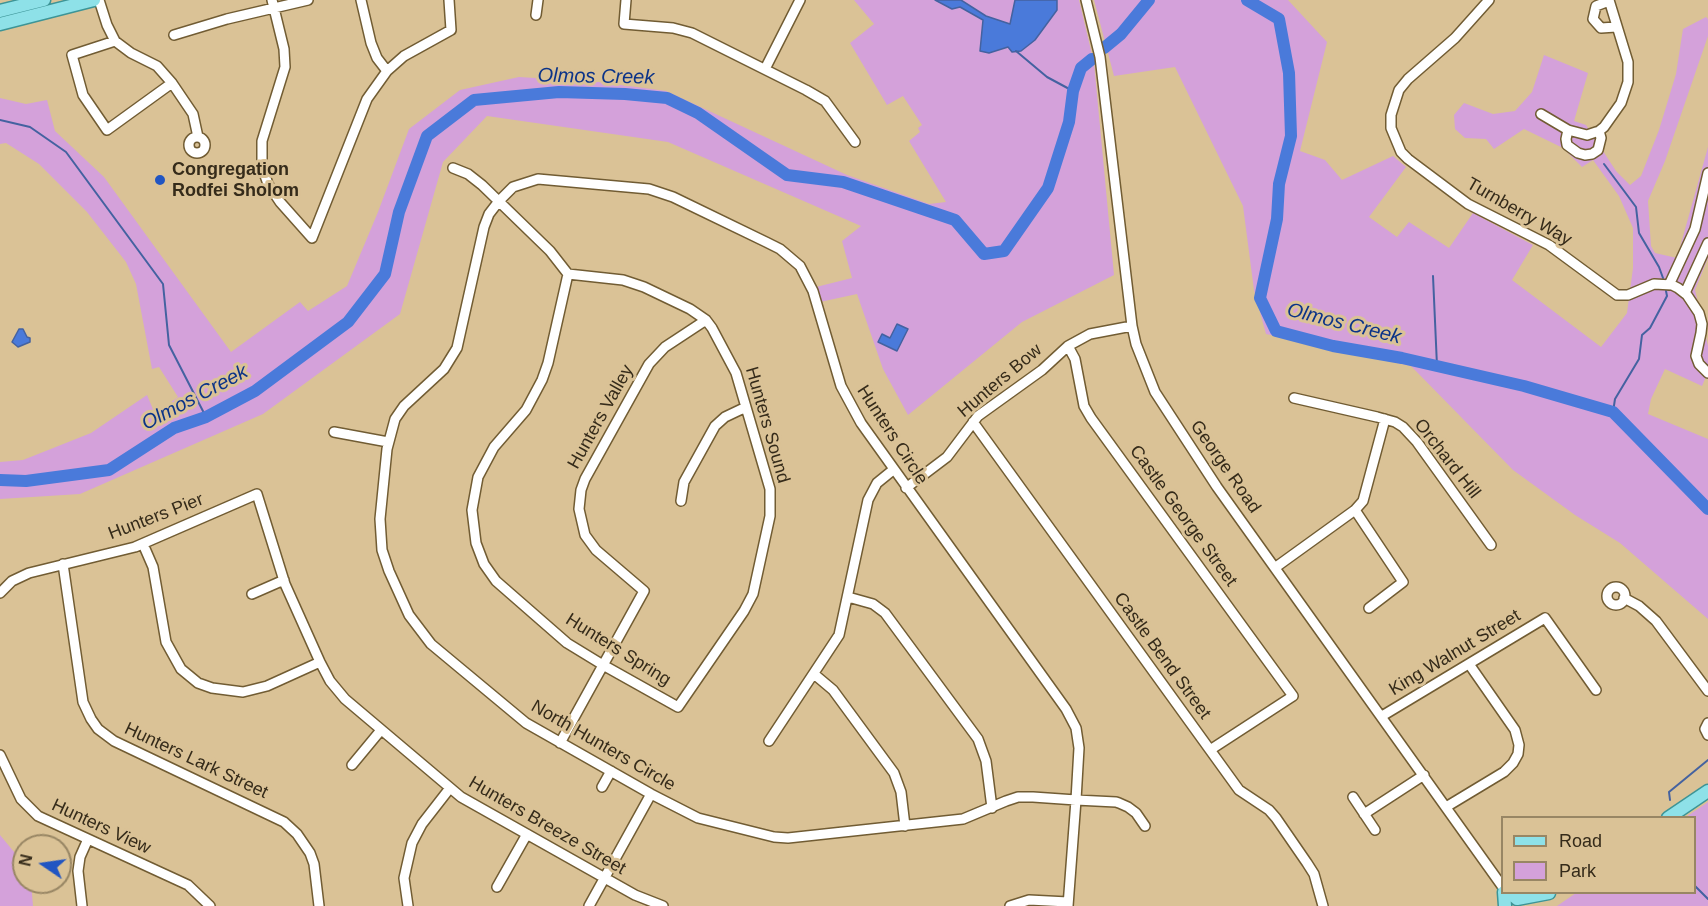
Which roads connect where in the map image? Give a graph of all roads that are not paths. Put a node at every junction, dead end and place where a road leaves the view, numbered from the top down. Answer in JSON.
{"nodes":[{"id":1,"x":44,"y":0,"type":"edge"},
{"id":2,"x":94,"y":0,"type":"edge"},
{"id":3,"x":99,"y":0,"type":"edge"},
{"id":4,"x":308,"y":0,"type":"edge"},
{"id":5,"x":361,"y":0,"type":"edge"},
{"id":6,"x":449,"y":0,"type":"edge"},
{"id":7,"x":538,"y":0,"type":"edge"},
{"id":8,"x":626,"y":0,"type":"edge"},
{"id":9,"x":1086,"y":0,"type":"edge"},
{"id":10,"x":1489,"y":0,"type":"edge"},
{"id":11,"x":800,"y":1,"type":"edge"},
{"id":12,"x":1609,"y":1,"type":"edge"},
{"id":13,"x":273,"y":4,"type":"edge"},
{"id":14,"x":0,"y":11,"type":"edge"},
{"id":15,"x":536,"y":15,"type":"dead end"},
{"id":16,"x":0,"y":24,"type":"edge"},
{"id":17,"x":1616,"y":27,"type":"junction"},
{"id":18,"x":174,"y":35,"type":"dead end"},
{"id":19,"x":115,"y":41,"type":"junction"},
{"id":20,"x":765,"y":69,"type":"junction"},
{"id":21,"x":387,"y":71,"type":"junction"},
{"id":22,"x":172,"y":83,"type":"junction"},
{"id":23,"x":1541,"y":114,"type":"dead end"},
{"id":24,"x":1568,"y":130,"type":"junction"},
{"id":25,"x":1599,"y":131,"type":"junction"},
{"id":26,"x":198,"y":137,"type":"dead end"},
{"id":27,"x":855,"y":142,"type":"dead end"},
{"id":28,"x":453,"y":168,"type":"dead end"},
{"id":29,"x":1708,"y":173,"type":"edge"},
{"id":30,"x":498,"y":201,"type":"junction"},
{"id":31,"x":1708,"y":243,"type":"edge"},
{"id":32,"x":568,"y":274,"type":"junction"},
{"id":33,"x":1669,"y":285,"type":"junction"},
{"id":34,"x":1685,"y":293,"type":"junction"},
{"id":35,"x":706,"y":320,"type":"junction"},
{"id":36,"x":1132,"y":326,"type":"junction"},
{"id":37,"x":1068,"y":346,"type":"junction"},
{"id":38,"x":1708,"y":373,"type":"edge"},
{"id":39,"x":1294,"y":398,"type":"dead end"},
{"id":40,"x":746,"y":407,"type":"junction"},
{"id":41,"x":1385,"y":419,"type":"junction"},
{"id":42,"x":973,"y":422,"type":"junction"},
{"id":43,"x":334,"y":432,"type":"dead end"},
{"id":44,"x":388,"y":442,"type":"junction"},
{"id":45,"x":893,"y":470,"type":"junction"},
{"id":46,"x":906,"y":488,"type":"junction"},
{"id":47,"x":257,"y":494,"type":"joint"},
{"id":48,"x":681,"y":501,"type":"dead end"},
{"id":49,"x":1355,"y":510,"type":"junction"},
{"id":50,"x":143,"y":544,"type":"junction"},
{"id":51,"x":1491,"y":545,"type":"dead end"},
{"id":52,"x":63,"y":564,"type":"junction"},
{"id":53,"x":1276,"y":567,"type":"junction"},
{"id":54,"x":284,"y":580,"type":"junction"},
{"id":55,"x":0,"y":593,"type":"edge"},
{"id":56,"x":252,"y":594,"type":"dead end"},
{"id":57,"x":848,"y":597,"type":"junction"},
{"id":58,"x":1624,"y":598,"type":"dead end"},
{"id":59,"x":1369,"y":609,"type":"dead end"},
{"id":60,"x":320,"y":662,"type":"junction"},
{"id":61,"x":1469,"y":664,"type":"junction"},
{"id":62,"x":603,"y":665,"type":"junction"},
{"id":63,"x":814,"y":674,"type":"junction"},
{"id":64,"x":1596,"y":690,"type":"dead end"},
{"id":65,"x":1708,"y":691,"type":"edge"},
{"id":66,"x":678,"y":707,"type":"joint"},
{"id":67,"x":1382,"y":716,"type":"junction"},
{"id":68,"x":1708,"y":723,"type":"edge"},
{"id":69,"x":381,"y":730,"type":"junction"},
{"id":70,"x":1708,"y":735,"type":"edge"},
{"id":71,"x":769,"y":741,"type":"dead end"},
{"id":72,"x":560,"y":743,"type":"junction"},
{"id":73,"x":1210,"y":750,"type":"junction"},
{"id":74,"x":0,"y":754,"type":"edge"},
{"id":75,"x":352,"y":765,"type":"dead end"},
{"id":76,"x":611,"y":771,"type":"junction"},
{"id":77,"x":1424,"y":775,"type":"junction"},
{"id":78,"x":602,"y":787,"type":"dead end"},
{"id":79,"x":450,"y":788,"type":"junction"},
{"id":80,"x":1708,"y":791,"type":"edge"},
{"id":81,"x":651,"y":794,"type":"junction"},
{"id":82,"x":1353,"y":797,"type":"dead end"},
{"id":83,"x":1076,"y":800,"type":"junction"},
{"id":84,"x":1446,"y":807,"type":"junction"},
{"id":85,"x":992,"y":808,"type":"junction"},
{"id":86,"x":1364,"y":813,"type":"junction"},
{"id":87,"x":1671,"y":816,"type":"edge"},
{"id":88,"x":905,"y":826,"type":"junction"},
{"id":89,"x":1145,"y":826,"type":"dead end"},
{"id":90,"x":1375,"y":830,"type":"dead end"},
{"id":91,"x":526,"y":834,"type":"junction"},
{"id":92,"x":88,"y":839,"type":"junction"},
{"id":93,"x":604,"y":878,"type":"junction"},
{"id":94,"x":1501,"y":883,"type":"edge"},
{"id":95,"x":497,"y":887,"type":"dead end"},
{"id":96,"x":1510,"y":894,"type":"edge"},
{"id":97,"x":1544,"y":894,"type":"edge"},
{"id":98,"x":1547,"y":894,"type":"edge"},
{"id":99,"x":1068,"y":904,"type":"edge"},
{"id":100,"x":82,"y":906,"type":"edge"},
{"id":101,"x":210,"y":906,"type":"edge"},
{"id":102,"x":319,"y":906,"type":"edge"},
{"id":103,"x":408,"y":906,"type":"edge"},
{"id":104,"x":589,"y":906,"type":"edge"},
{"id":105,"x":663,"y":906,"type":"edge"},
{"id":106,"x":1010,"y":906,"type":"edge"},
{"id":107,"x":1323,"y":906,"type":"edge"},
{"id":108,"x":1529,"y":906,"type":"edge"}],
"edges":[{"from":1,"to":14,"type":"main road"},
{"from":2,"to":16,"type":"main road"},
{"from":3,"to":19,"type":"street"},
{"from":4,"to":13,"type":"street"},
{"from":5,"to":21,"type":"street"},
{"from":6,"to":21,"type":"street"},
{"from":7,"to":15,"type":"street"},
{"from":8,"to":20,"type":"street"},
{"from":9,"to":36,"type":"street","name":"George Road"},
{"from":10,"to":33,"type":"street","name":"Turnberry Way"},
{"from":11,"to":20,"type":"street"},
{"from":12,"to":17,"type":"street"},
{"from":12,"to":17,"type":"street"},
{"from":13,"to":18,"type":"street"},
{"from":13,"to":21,"type":"street"},
{"from":17,"to":25,"type":"street"},
{"from":19,"to":22,"type":"street"},
{"from":19,"to":22,"type":"street"},
{"from":20,"to":27,"type":"street"},
{"from":22,"to":26,"type":"street"},
{"from":23,"to":24,"type":"street"},
{"from":24,"to":25,"type":"street"},
{"from":24,"to":25,"type":"street"},
{"from":28,"to":30,"type":"street"},
{"from":29,"to":33,"type":"street"},
{"from":30,"to":32,"type":"street"},
{"from":30,"to":44,"type":"street","name":"North Hunters Circle"},
{"from":30,"to":45,"type":"street","name":"Hunters Circle"},
{"from":31,"to":34,"type":"street"},
{"from":32,"to":35,"type":"street","name":"Hunters Sound"},
{"from":32,"to":62,"type":"street","name":"Hunters Spring"},
{"from":33,"to":34,"type":"street"},
{"from":34,"to":38,"type":"street"},
{"from":35,"to":40,"type":"street","name":"Hunters Sound"},
{"from":35,"to":62,"type":"street","name":"Hunters Valley"},
{"from":36,"to":37,"type":"street","name":"Hunters Bow"},
{"from":36,"to":53,"type":"street","name":"George Road"},
{"from":37,"to":42,"type":"street","name":"Hunters Bow"},
{"from":37,"to":73,"type":"street","name":"Castle George Street"},
{"from":39,"to":41,"type":"street","name":"Orchard Hill"},
{"from":40,"to":48,"type":"street"},
{"from":40,"to":66,"type":"street","name":"Hunters Sound"},
{"from":41,"to":49,"type":"street"},
{"from":41,"to":51,"type":"street","name":"Orchard Hill"},
{"from":42,"to":46,"type":"street","name":"Hunters Bow"},
{"from":42,"to":73,"type":"street","name":"Castle Bend Street"},
{"from":43,"to":44,"type":"street"},
{"from":44,"to":72,"type":"street","name":"North Hunters Circle"},
{"from":45,"to":46,"type":"street","name":"Hunters Circle"},
{"from":45,"to":57,"type":"street"},
{"from":46,"to":83,"type":"street","name":"Hunters Circle"},
{"from":47,"to":50,"type":"street","name":"Hunters Pier"},
{"from":47,"to":54,"type":"street","name":"Hunters Breeze Street"},
{"from":49,"to":53,"type":"street"},
{"from":49,"to":59,"type":"street"},
{"from":50,"to":52,"type":"street","name":"Hunters Pier"},
{"from":50,"to":60,"type":"street"},
{"from":52,"to":55,"type":"street","name":"Hunters Pier"},
{"from":52,"to":102,"type":"street","name":"Hunters Lark Street"},
{"from":53,"to":67,"type":"street","name":"George Road"},
{"from":54,"to":56,"type":"street"},
{"from":54,"to":60,"type":"street","name":"Hunters Breeze Street"},
{"from":57,"to":63,"type":"street"},
{"from":57,"to":85,"type":"street"},
{"from":58,"to":65,"type":"street"},
{"from":60,"to":69,"type":"street","name":"Hunters Breeze Street"},
{"from":61,"to":64,"type":"street","name":"King Walnut Street"},
{"from":61,"to":67,"type":"street","name":"King Walnut Street"},
{"from":61,"to":84,"type":"street"},
{"from":62,"to":66,"type":"street","name":"Hunters Spring"},
{"from":62,"to":72,"type":"street"},
{"from":63,"to":71,"type":"street"},
{"from":63,"to":88,"type":"street"},
{"from":67,"to":77,"type":"street","name":"George Road"},
{"from":68,"to":70,"type":"street"},
{"from":69,"to":75,"type":"street"},
{"from":69,"to":79,"type":"street","name":"Hunters Breeze Street"},
{"from":72,"to":76,"type":"street","name":"North Hunters Circle"},
{"from":73,"to":107,"type":"street","name":"Castle Bend Street"},
{"from":74,"to":92,"type":"street","name":"Hunters View"},
{"from":76,"to":78,"type":"street"},
{"from":76,"to":81,"type":"street","name":"North Hunters Circle"},
{"from":77,"to":84,"type":"street","name":"George Road"},
{"from":77,"to":86,"type":"street"},
{"from":79,"to":91,"type":"street","name":"Hunters Breeze Street"},
{"from":79,"to":103,"type":"street"},
{"from":80,"to":87,"type":"main road"},
{"from":81,"to":88,"type":"street","name":"North Hunters Circle"},
{"from":81,"to":93,"type":"street"},
{"from":82,"to":86,"type":"street"},
{"from":83,"to":85,"type":"street","name":"North Hunters Circle"},
{"from":83,"to":89,"type":"street","name":"North Hunters Circle"},
{"from":83,"to":99,"type":"street","name":"Hunters Circle"},
{"from":84,"to":94,"type":"street","name":"George Road"},
{"from":85,"to":88,"type":"street","name":"North Hunters Circle"},
{"from":86,"to":90,"type":"street"},
{"from":91,"to":93,"type":"street","name":"Hunters Breeze Street"},
{"from":91,"to":95,"type":"street"},
{"from":92,"to":100,"type":"street"},
{"from":92,"to":101,"type":"street","name":"Hunters View"},
{"from":93,"to":104,"type":"street"},
{"from":93,"to":105,"type":"street","name":"Hunters Breeze Street"},
{"from":96,"to":97,"type":"main road"},
{"from":98,"to":108,"type":"main road"},
{"from":99,"to":106,"type":"street"}]}
